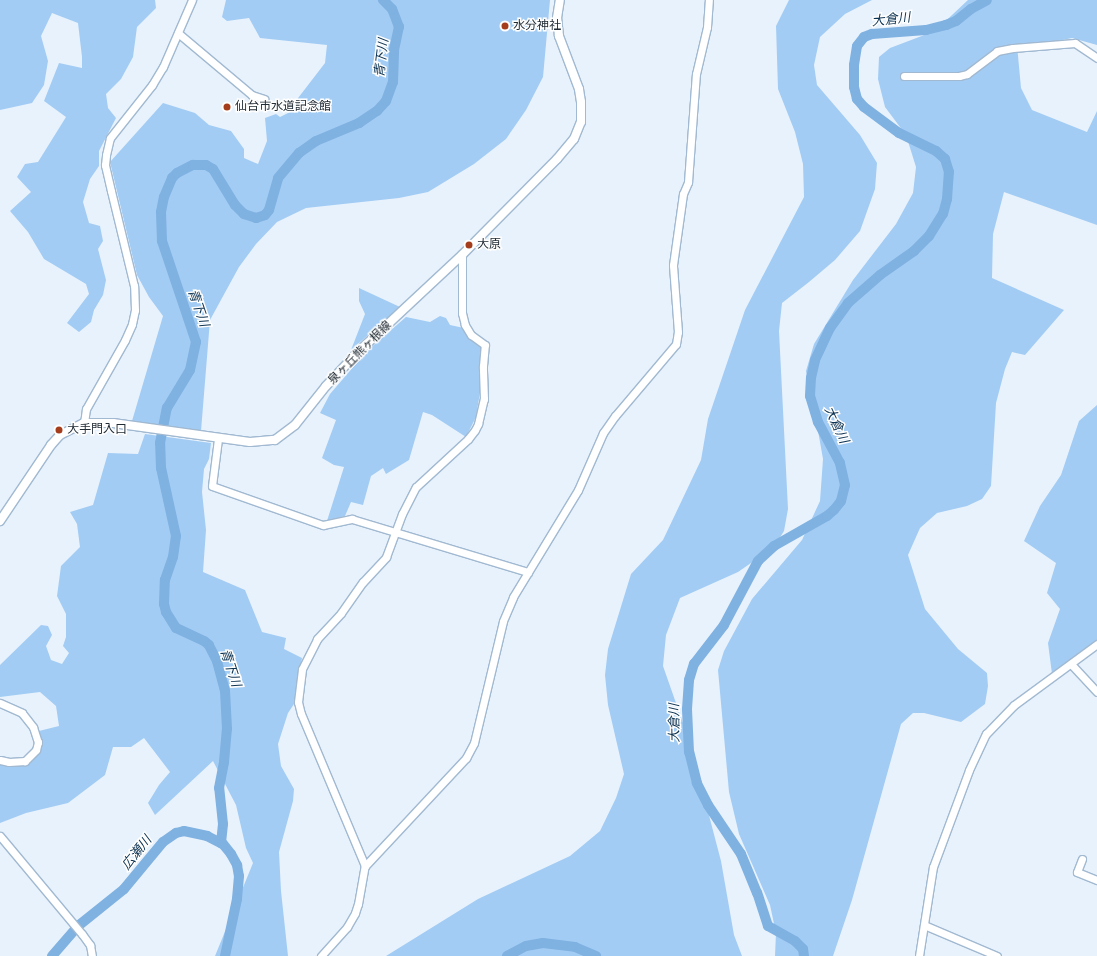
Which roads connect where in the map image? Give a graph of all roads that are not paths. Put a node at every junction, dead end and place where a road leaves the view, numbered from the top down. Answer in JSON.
{"nodes":[{"id":1,"x":192,"y":0,"type":"edge"},
{"id":2,"x":560,"y":0,"type":"edge"},
{"id":3,"x":709,"y":0,"type":"edge"},
{"id":4,"x":178,"y":33,"type":"junction"},
{"id":5,"x":1097,"y":58,"type":"edge"},
{"id":6,"x":904,"y":76,"type":"dead end"},
{"id":7,"x":264,"y":99,"type":"dead end"},
{"id":8,"x":462,"y":256,"type":"junction"},
{"id":9,"x":84,"y":423,"type":"junction"},
{"id":10,"x":218,"y":439,"type":"junction"},
{"id":11,"x":0,"y":522,"type":"edge"},
{"id":12,"x":396,"y":533,"type":"junction"},
{"id":13,"x":528,"y":572,"type":"junction"},
{"id":14,"x":1097,"y":644,"type":"edge"},
{"id":15,"x":1070,"y":664,"type":"junction"},
{"id":16,"x":1097,"y":692,"type":"edge"},
{"id":17,"x":0,"y":704,"type":"edge"},
{"id":18,"x":0,"y":760,"type":"edge"},
{"id":19,"x":0,"y":836,"type":"edge"},
{"id":20,"x":1082,"y":859,"type":"dead end"},
{"id":21,"x":365,"y":866,"type":"junction"},
{"id":22,"x":1097,"y":880,"type":"edge"},
{"id":23,"x":924,"y":925,"type":"junction"},
{"id":24,"x":92,"y":956,"type":"edge"},
{"id":25,"x":321,"y":956,"type":"edge"},
{"id":26,"x":919,"y":956,"type":"edge"},
{"id":27,"x":997,"y":956,"type":"edge"}],
"edges":[{"from":1,"to":4,"type":"street"},
{"from":2,"to":8,"type":"main road","name":"泉ヶ丘熊ヶ根線"},
{"from":3,"to":13,"type":"street"},
{"from":4,"to":7,"type":"street"},
{"from":4,"to":9,"type":"street"},
{"from":5,"to":6,"type":"street"},
{"from":8,"to":10,"type":"main road","name":"泉ヶ丘熊ヶ根線"},
{"from":8,"to":12,"type":"street"},
{"from":9,"to":10,"type":"main road","name":"泉ヶ丘熊ヶ根線"},
{"from":9,"to":11,"type":"main road","name":"泉ヶ丘熊ヶ根線"},
{"from":10,"to":12,"type":"street"},
{"from":12,"to":13,"type":"street"},
{"from":12,"to":21,"type":"street"},
{"from":13,"to":21,"type":"street"},
{"from":14,"to":15,"type":"street"},
{"from":15,"to":16,"type":"street"},
{"from":15,"to":23,"type":"street"},
{"from":17,"to":18,"type":"street"},
{"from":19,"to":24,"type":"street"},
{"from":20,"to":22,"type":"street"},
{"from":21,"to":25,"type":"street"},
{"from":23,"to":26,"type":"street"},
{"from":23,"to":27,"type":"street"}]}
